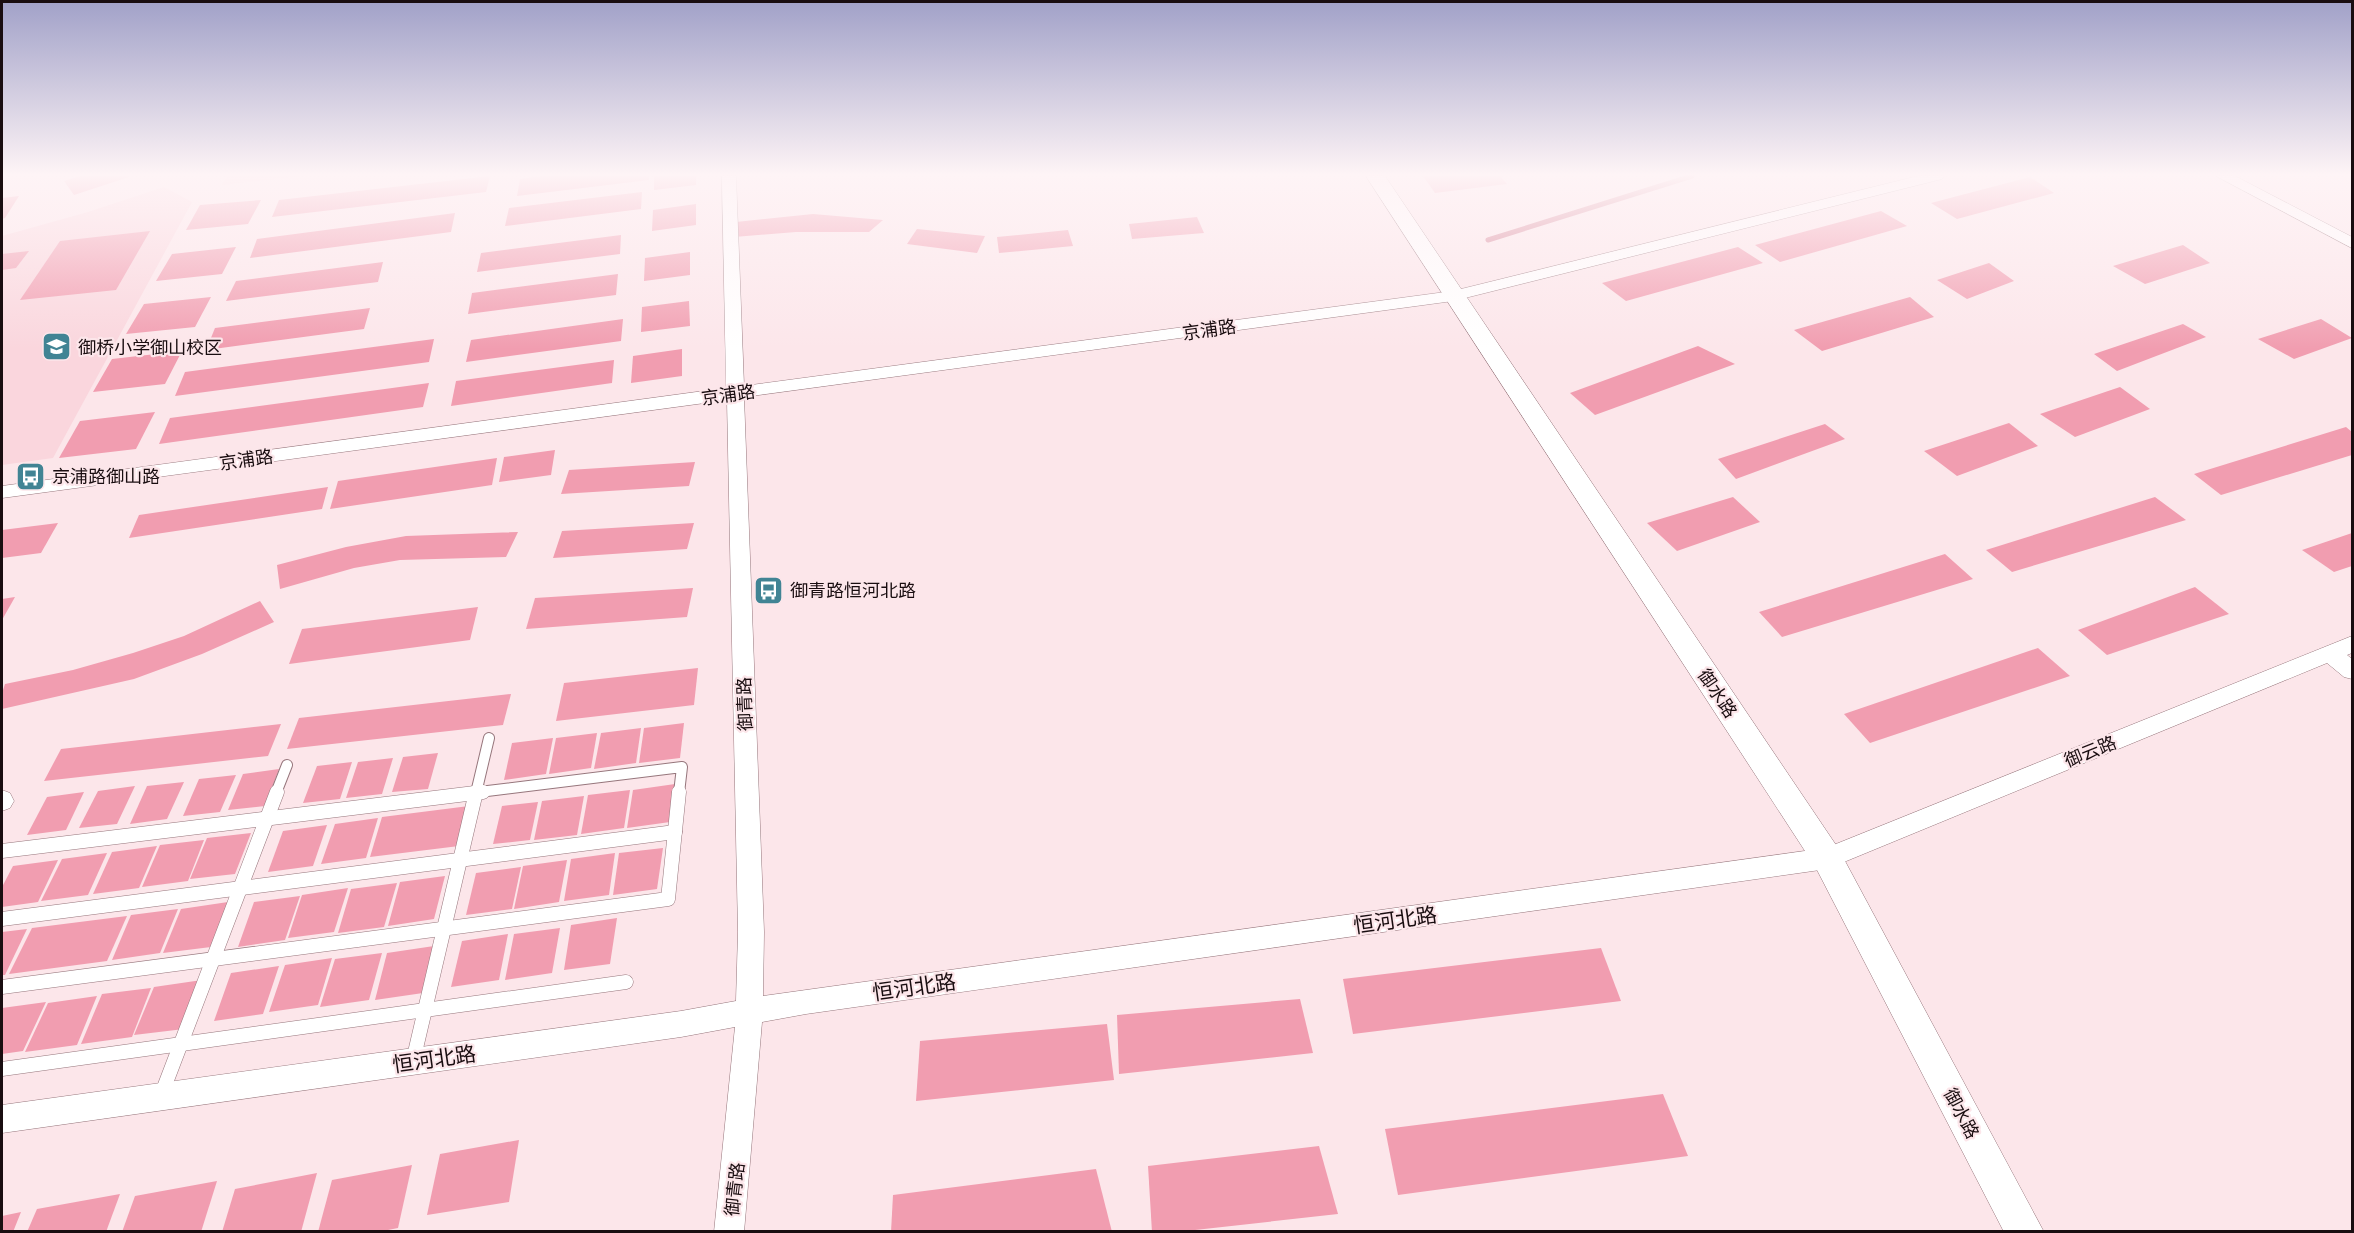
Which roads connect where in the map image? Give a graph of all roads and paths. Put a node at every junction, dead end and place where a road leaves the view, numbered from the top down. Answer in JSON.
{"nodes":[{"id":1,"x":731,"y":234,"type":"edge"},
{"id":2,"x":1413,"y":234,"type":"edge"},
{"id":3,"x":1705,"y":234,"type":"edge"},
{"id":4,"x":2334,"y":234,"type":"edge"},
{"id":5,"x":2352,"y":243,"type":"edge"},
{"id":6,"x":1454,"y":296,"type":"junction"},
{"id":7,"x":735,"y":393,"type":"junction"},
{"id":8,"x":2,"y":492,"type":"edge"},
{"id":9,"x":2352,"y":644,"type":"edge"},
{"id":10,"x":2330,"y":653,"type":"junction"},
{"id":11,"x":2352,"y":671,"type":"edge"},
{"id":12,"x":489,"y":738,"type":"dead end"},
{"id":13,"x":287,"y":765,"type":"dead end"},
{"id":14,"x":476,"y":792,"type":"junction"},
{"id":15,"x":267,"y":818,"type":"junction"},
{"id":16,"x":675,"y":832,"type":"junction"},
{"id":17,"x":2,"y":851,"type":"edge"},
{"id":18,"x":1827,"y":858,"type":"junction"},
{"id":19,"x":460,"y":860,"type":"junction"},
{"id":20,"x":240,"y":888,"type":"junction"},
{"id":21,"x":2,"y":918,"type":"edge"},
{"id":22,"x":444,"y":928,"type":"junction"},
{"id":23,"x":213,"y":959,"type":"junction"},
{"id":24,"x":626,"y":982,"type":"dead end"},
{"id":25,"x":2,"y":987,"type":"edge"},
{"id":26,"x":425,"y":1010,"type":"junction"},
{"id":27,"x":751,"y":1011,"type":"junction"},
{"id":28,"x":181,"y":1044,"type":"junction"},
{"id":29,"x":413,"y":1061,"type":"junction"},
{"id":30,"x":2,"y":1069,"type":"edge"},
{"id":31,"x":160,"y":1096,"type":"junction"},
{"id":32,"x":2,"y":1119,"type":"edge"},
{"id":33,"x":729,"y":1232,"type":"edge"},
{"id":34,"x":2025,"y":1232,"type":"edge"}],
"edges":[{"from":1,"to":7,"type":"street","name":"御青路"},
{"from":2,"to":6,"type":"street","name":"御水路"},
{"from":3,"to":6,"type":"street","name":"京浦路"},
{"from":4,"to":5,"type":"street"},
{"from":6,"to":7,"type":"street","name":"京浦路"},
{"from":6,"to":18,"type":"street","name":"御水路"},
{"from":7,"to":8,"type":"street","name":"京浦路"},
{"from":7,"to":27,"type":"street","name":"御青路"},
{"from":9,"to":10,"type":"street","name":"御云路"},
{"from":10,"to":11,"type":"street"},
{"from":10,"to":18,"type":"street","name":"御云路"},
{"from":12,"to":14,"type":"lane"},
{"from":13,"to":15,"type":"lane"},
{"from":14,"to":15,"type":"lane"},
{"from":14,"to":16,"type":"lane"},
{"from":14,"to":19,"type":"lane"},
{"from":15,"to":17,"type":"lane"},
{"from":15,"to":20,"type":"lane"},
{"from":16,"to":19,"type":"lane"},
{"from":16,"to":22,"type":"lane"},
{"from":18,"to":27,"type":"street","name":"恒河北路"},
{"from":18,"to":34,"type":"street","name":"御水路"},
{"from":19,"to":20,"type":"lane"},
{"from":19,"to":22,"type":"lane"},
{"from":20,"to":21,"type":"lane"},
{"from":20,"to":23,"type":"lane"},
{"from":22,"to":23,"type":"lane"},
{"from":22,"to":26,"type":"lane"},
{"from":23,"to":25,"type":"lane"},
{"from":23,"to":28,"type":"lane"},
{"from":24,"to":26,"type":"lane"},
{"from":26,"to":28,"type":"lane"},
{"from":26,"to":29,"type":"lane"},
{"from":27,"to":29,"type":"street","name":"恒河北路"},
{"from":27,"to":33,"type":"street","name":"御青路"},
{"from":28,"to":30,"type":"lane"},
{"from":28,"to":31,"type":"lane"},
{"from":29,"to":31,"type":"street","name":"恒河北路"},
{"from":31,"to":32,"type":"street","name":"恒河北路"}]}
